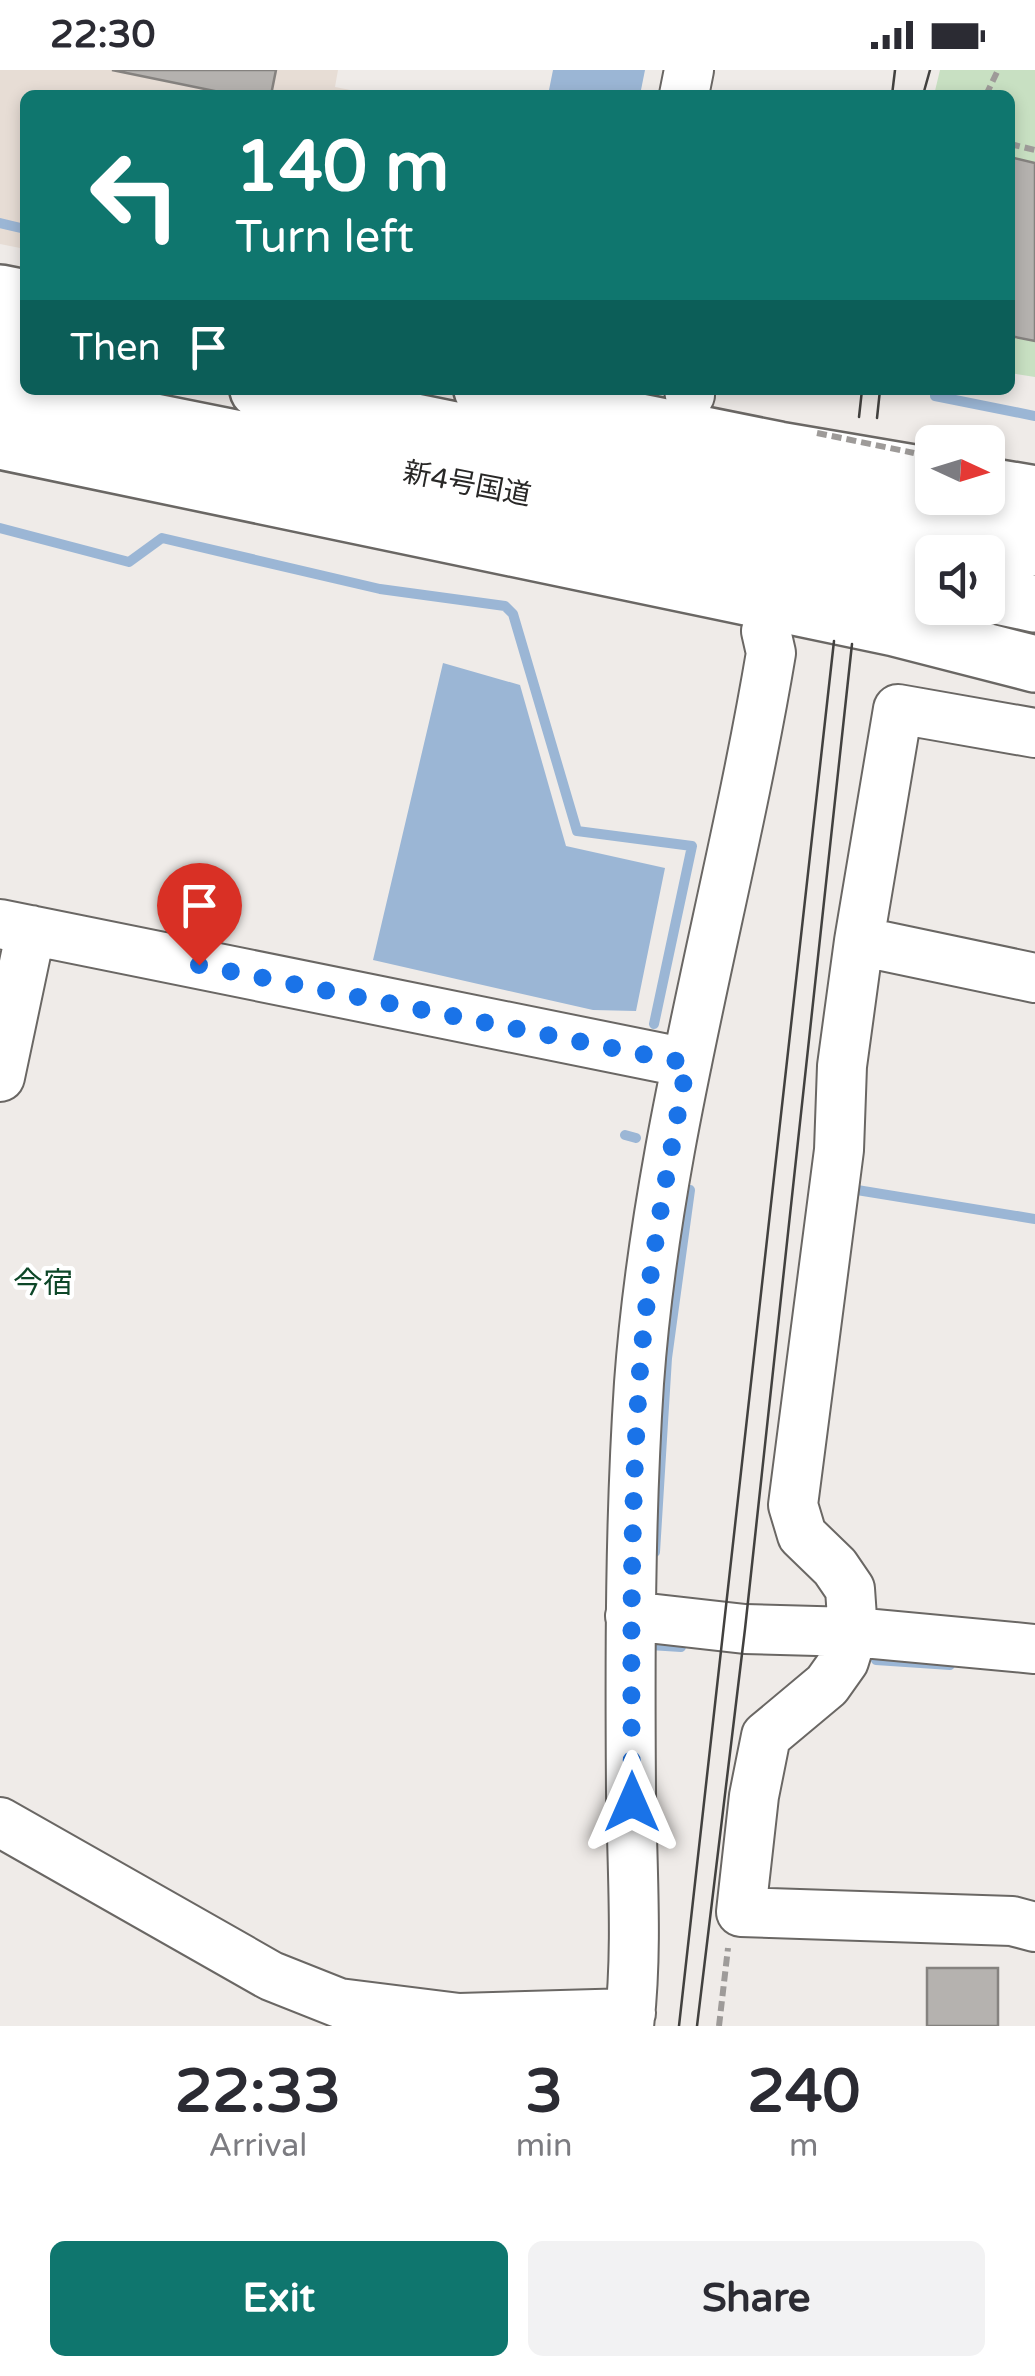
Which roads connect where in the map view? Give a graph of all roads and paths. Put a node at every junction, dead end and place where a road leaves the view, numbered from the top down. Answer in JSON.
{"nodes":[{"id":1,"x":0,"y":391,"type":"edge"},
{"id":2,"x":283,"y":395,"type":"edge"},
{"id":3,"x":507,"y":395,"type":"edge"},
{"id":4,"x":817,"y":434,"type":"dead end"},
{"id":5,"x":0,"y":441,"type":"edge"},
{"id":6,"x":915,"y":462,"type":"edge"},
{"id":7,"x":915,"y":464,"type":"edge"},
{"id":8,"x":1005,"y":489,"type":"edge"},
{"id":9,"x":1035,"y":494,"type":"edge"},
{"id":10,"x":1035,"y":548,"type":"edge"},
{"id":11,"x":915,"y":578,"type":"edge"},
{"id":12,"x":1005,"y":598,"type":"edge"},
{"id":13,"x":1035,"y":604,"type":"edge"},
{"id":14,"x":766,"y":631,"type":"dead end"},
{"id":15,"x":1035,"y":664,"type":"edge"},
{"id":16,"x":1035,"y":733,"type":"edge"},
{"id":17,"x":15,"y":927,"type":"edge"},
{"id":18,"x":859,"y":941,"type":"junction"},
{"id":19,"x":1035,"y":978,"type":"edge"},
{"id":20,"x":687,"y":1063,"type":"junction"},
{"id":21,"x":0,"y":1077,"type":"edge"},
{"id":22,"x":630,"y":1616,"type":"junction"},
{"id":23,"x":852,"y":1632,"type":"junction"},
{"id":24,"x":1035,"y":1649,"type":"edge"},
{"id":25,"x":0,"y":1822,"type":"edge"},
{"id":26,"x":741,"y":1912,"type":"junction"},
{"id":27,"x":1035,"y":1927,"type":"edge"},
{"id":28,"x":630,"y":2020,"type":"edge"},
{"id":29,"x":719,"y":2026,"type":"edge"}],
"edges":[{"from":1,"to":11,"type":"highway","name":"新4号国道"},
{"from":2,"to":10,"type":"highway","name":"新4号国道"},
{"from":3,"to":7,"type":"highway"},
{"from":4,"to":6,"type":"path","bridge":true},
{"from":5,"to":15,"type":"highway"},
{"from":8,"to":9,"type":"highway"},
{"from":12,"to":13,"type":"highway"},
{"from":14,"to":20,"type":"street"},
{"from":16,"to":18,"type":"street"},
{"from":17,"to":20,"type":"street"},
{"from":17,"to":21,"type":"street"},
{"from":18,"to":19,"type":"street"},
{"from":18,"to":23,"type":"street"},
{"from":20,"to":22,"type":"street"},
{"from":22,"to":23,"type":"street"},
{"from":22,"to":28,"type":"street"},
{"from":23,"to":24,"type":"street"},
{"from":23,"to":26,"type":"street"},
{"from":25,"to":28,"type":"street"},
{"from":26,"to":27,"type":"street"},
{"from":26,"to":29,"type":"path"}]}
